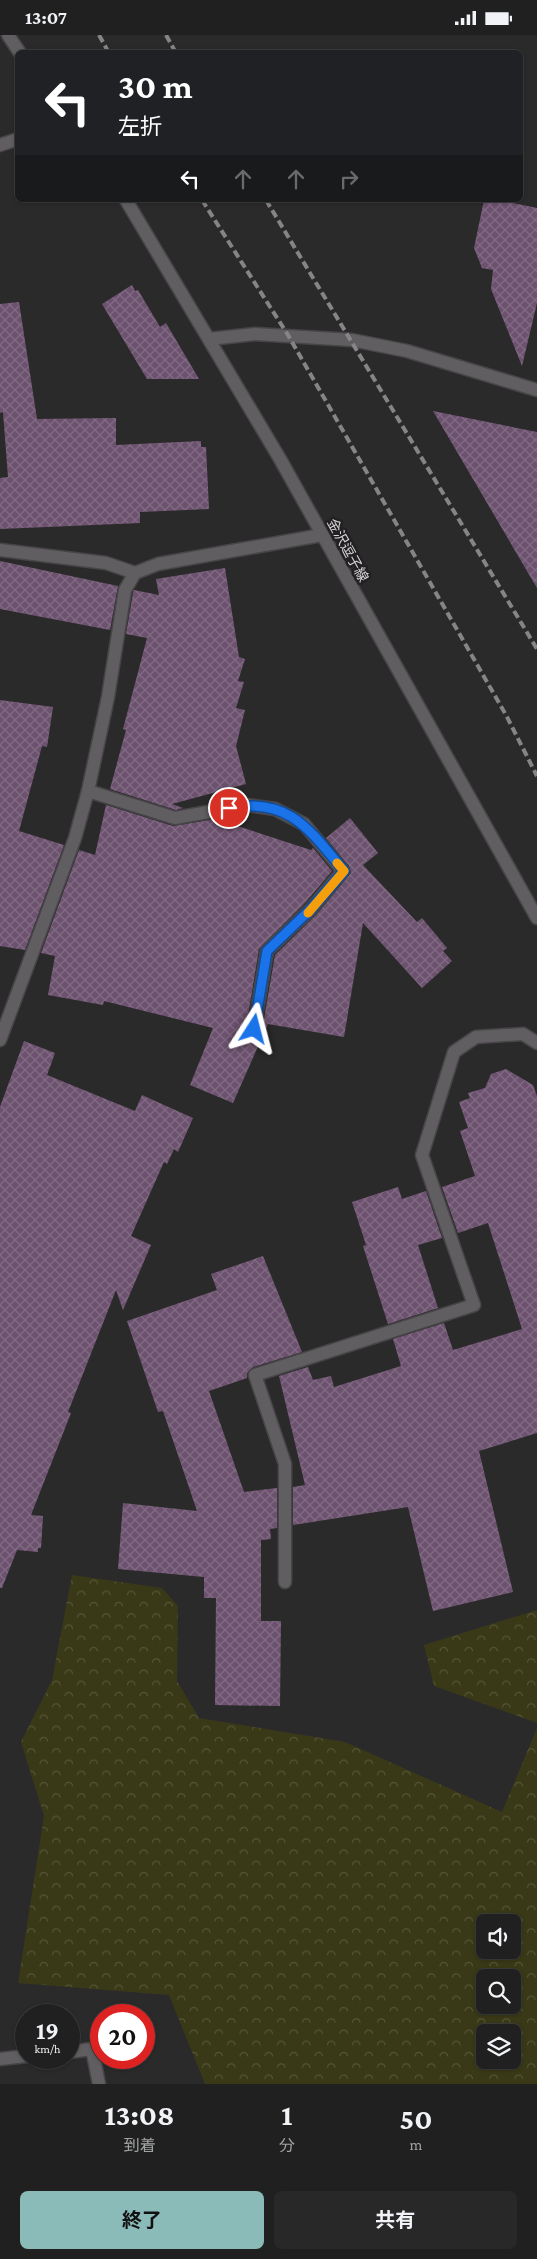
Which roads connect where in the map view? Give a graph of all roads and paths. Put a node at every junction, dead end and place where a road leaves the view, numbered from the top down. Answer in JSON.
{"nodes":[{"id":1,"x":8,"y":35,"type":"edge"},
{"id":2,"x":18,"y":50,"type":"edge"},
{"id":3,"x":15,"y":140,"type":"edge"},
{"id":4,"x":0,"y":145,"type":"edge"},
{"id":5,"x":127,"y":202,"type":"edge"},
{"id":6,"x":210,"y":339,"type":"junction"},
{"id":7,"x":537,"y":390,"type":"edge"},
{"id":8,"x":322,"y":535,"type":"junction"},
{"id":9,"x":0,"y":550,"type":"edge"},
{"id":10,"x":135,"y":573,"type":"junction"},
{"id":11,"x":88,"y":791,"type":"junction"},
{"id":12,"x":537,"y":918,"type":"edge"},
{"id":13,"x":254,"y":1029,"type":"dead end"},
{"id":14,"x":0,"y":1040,"type":"edge"},
{"id":15,"x":537,"y":1043,"type":"edge"},
{"id":16,"x":285,"y":1582,"type":"dead end"},
{"id":17,"x":80,"y":2051,"type":"edge"},
{"id":18,"x":15,"y":2057,"type":"edge"},
{"id":19,"x":0,"y":2059,"type":"edge"},
{"id":20,"x":99,"y":2084,"type":"edge"}],
"edges":[{"from":1,"to":2,"type":"street"},
{"from":3,"to":4,"type":"street"},
{"from":5,"to":6,"type":"street","name":"金沢逗子線"},
{"from":6,"to":7,"type":"street"},
{"from":6,"to":8,"type":"street","name":"金沢逗子線"},
{"from":8,"to":10,"type":"street"},
{"from":8,"to":12,"type":"street","name":"金沢逗子線"},
{"from":9,"to":10,"type":"street"},
{"from":10,"to":11,"type":"street"},
{"from":11,"to":13,"type":"street"},
{"from":11,"to":14,"type":"street"},
{"from":15,"to":16,"type":"street"},
{"from":17,"to":20,"type":"street"},
{"from":18,"to":19,"type":"street"}]}
